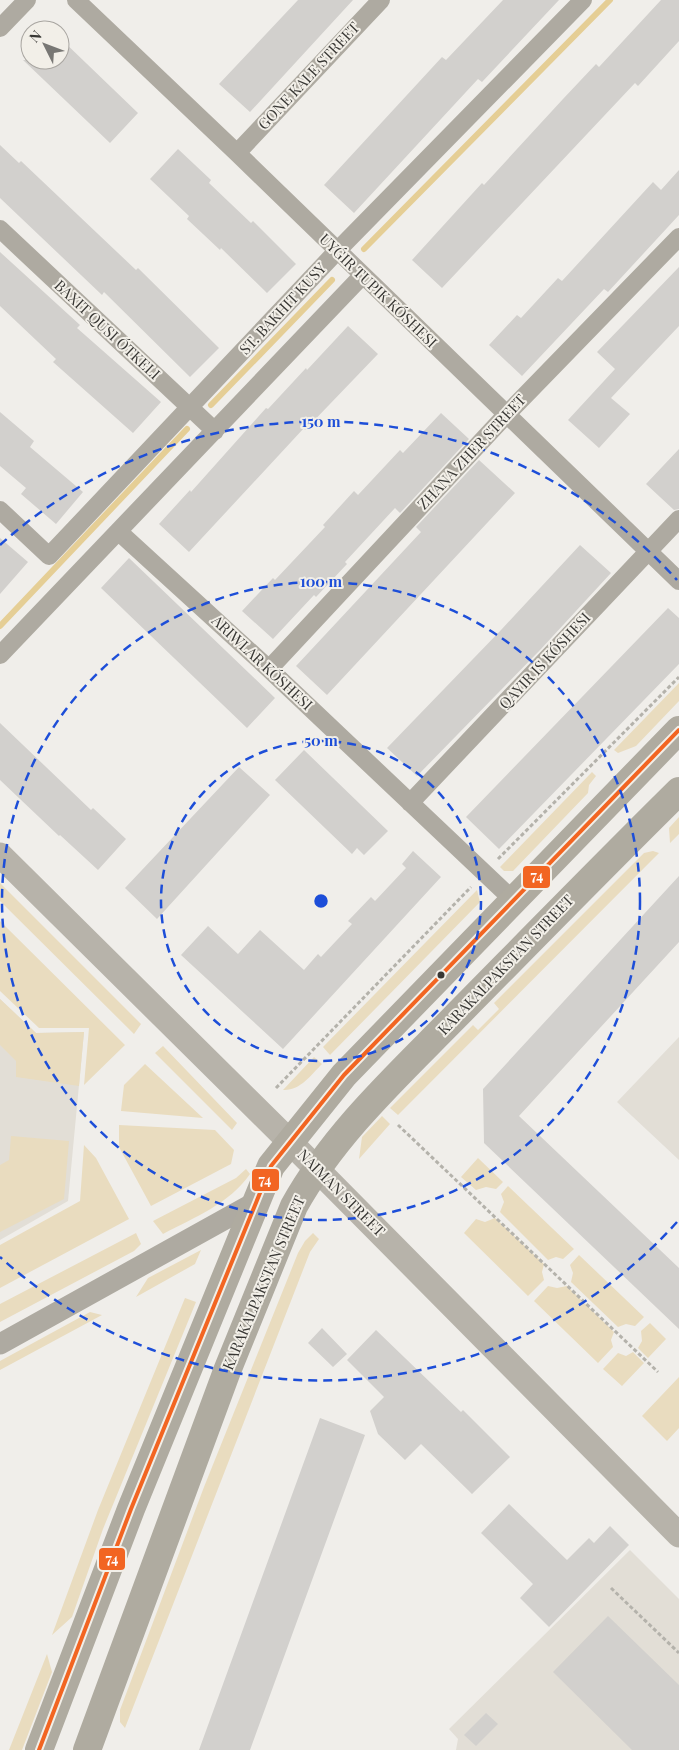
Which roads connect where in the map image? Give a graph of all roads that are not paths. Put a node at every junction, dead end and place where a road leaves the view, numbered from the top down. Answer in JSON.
{"nodes":[{"id":1,"x":27,"y":0,"type":"edge"},
{"id":2,"x":76,"y":0,"type":"edge"},
{"id":3,"x":381,"y":0,"type":"edge"},
{"id":4,"x":583,"y":0,"type":"edge"},
{"id":5,"x":0,"y":28,"type":"edge"},
{"id":6,"x":237,"y":153,"type":"junction"},
{"id":7,"x":0,"y":229,"type":"edge"},
{"id":8,"x":679,"y":237,"type":"edge"},
{"id":9,"x":337,"y":251,"type":"junction"},
{"id":10,"x":362,"y":276,"type":"junction"},
{"id":11,"x":190,"y":408,"type":"junction"},
{"id":12,"x":506,"y":415,"type":"junction"},
{"id":13,"x":214,"y":431,"type":"junction"},
{"id":14,"x":0,"y":510,"type":"edge"},
{"id":15,"x":679,"y":519,"type":"edge"},
{"id":16,"x":119,"y":532,"type":"junction"},
{"id":17,"x":648,"y":551,"type":"junction"},
{"id":18,"x":679,"y":581,"type":"edge"},
{"id":19,"x":0,"y":655,"type":"edge"},
{"id":20,"x":269,"y":669,"type":"junction"},
{"id":21,"x":679,"y":730,"type":"edge"},
{"id":22,"x":679,"y":790,"type":"edge"},
{"id":23,"x":410,"y":803,"type":"junction"},
{"id":24,"x":0,"y":855,"type":"edge"},
{"id":25,"x":512,"y":899,"type":"junction"},
{"id":26,"x":289,"y":1141,"type":"junction"},
{"id":27,"x":316,"y":1168,"type":"junction"},
{"id":28,"x":254,"y":1203,"type":"junction"},
{"id":29,"x":287,"y":1222,"type":"junction"},
{"id":30,"x":0,"y":1344,"type":"edge"},
{"id":31,"x":679,"y":1535,"type":"edge"},
{"id":32,"x":39,"y":1750,"type":"edge"},
{"id":33,"x":86,"y":1750,"type":"edge"}],
"edges":[{"from":1,"to":5,"type":"street"},
{"from":2,"to":6,"type":"street"},
{"from":3,"to":6,"type":"street","name":"GONE KALE STREET"},
{"from":4,"to":9,"type":"street","name":"ST. BAKHIT KUSY"},
{"from":6,"to":9,"type":"street"},
{"from":7,"to":11,"type":"street"},
{"from":8,"to":12,"type":"street","name":"ZHANA ZHER STREET"},
{"from":9,"to":10,"type":"street"},
{"from":9,"to":11,"type":"street","name":"ST. BAKHIT KUSY"},
{"from":10,"to":12,"type":"street"},
{"from":10,"to":13,"type":"street"},
{"from":11,"to":13,"type":"street"},
{"from":11,"to":14,"type":"street","name":"ST. BAKHIT KUSY"},
{"from":12,"to":17,"type":"street"},
{"from":12,"to":20,"type":"street","name":"ZHANA ZHER STREET"},
{"from":13,"to":16,"type":"street"},
{"from":15,"to":17,"type":"street"},
{"from":16,"to":19,"type":"street"},
{"from":16,"to":20,"type":"street"},
{"from":17,"to":18,"type":"street"},
{"from":17,"to":23,"type":"street"},
{"from":20,"to":23,"type":"street"},
{"from":21,"to":25,"type":"main road"},
{"from":22,"to":27,"type":"main road","name":"KARAKALPAKSTAN STREET"},
{"from":23,"to":25,"type":"street"},
{"from":24,"to":26,"type":"main road","name":"NAIMAN STREET"},
{"from":25,"to":26,"type":"main road"},
{"from":26,"to":27,"type":"main road","name":"NAIMAN STREET"},
{"from":26,"to":28,"type":"main road"},
{"from":27,"to":29,"type":"main road","name":"KARAKALPAKSTAN STREET"},
{"from":27,"to":31,"type":"main road","name":"NAIMAN STREET"},
{"from":28,"to":29,"type":"main road"},
{"from":28,"to":30,"type":"street"},
{"from":28,"to":32,"type":"main road"},
{"from":29,"to":33,"type":"main road","name":"KARAKALPAKSTAN STREET"}]}
